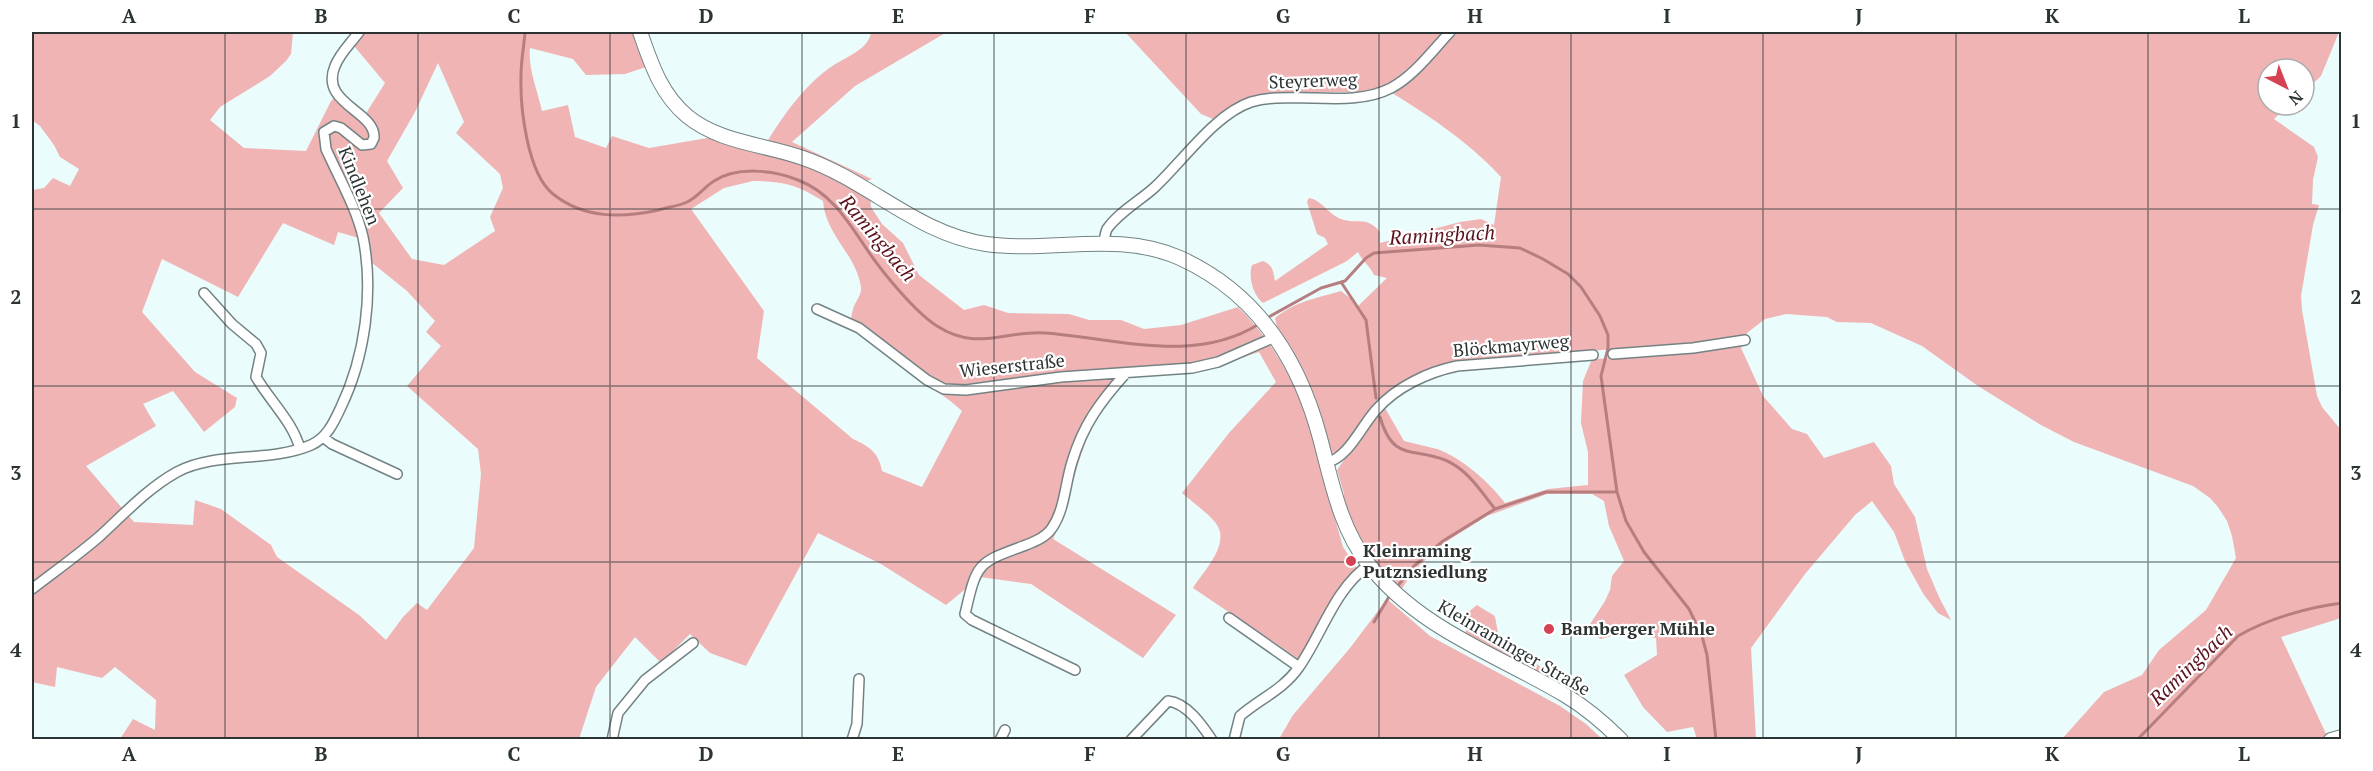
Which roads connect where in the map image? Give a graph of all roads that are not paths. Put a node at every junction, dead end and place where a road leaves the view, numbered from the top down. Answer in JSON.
{"nodes":[{"id":1,"x":360,"y":32,"type":"edge"},
{"id":2,"x":639,"y":32,"type":"edge"},
{"id":3,"x":1450,"y":32,"type":"edge"},
{"id":4,"x":1104,"y":242,"type":"junction"},
{"id":5,"x":204,"y":293,"type":"dead end"},
{"id":6,"x":817,"y":309,"type":"dead end"},
{"id":7,"x":1273,"y":334,"type":"junction"},
{"id":8,"x":1745,"y":340,"type":"dead end"},
{"id":9,"x":1613,"y":354,"type":"dead end"},
{"id":10,"x":1593,"y":355,"type":"dead end"},
{"id":11,"x":1126,"y":373,"type":"junction"},
{"id":12,"x":323,"y":437,"type":"junction"},
{"id":13,"x":300,"y":449,"type":"junction"},
{"id":14,"x":1326,"y":463,"type":"junction"},
{"id":15,"x":397,"y":474,"type":"dead end"},
{"id":16,"x":1369,"y":565,"type":"junction"},
{"id":17,"x":32,"y":589,"type":"edge"},
{"id":18,"x":1228,"y":618,"type":"dead end"},
{"id":19,"x":693,"y":643,"type":"dead end"},
{"id":20,"x":1299,"y":667,"type":"junction"},
{"id":21,"x":1075,"y":670,"type":"dead end"},
{"id":22,"x":859,"y":679,"type":"dead end"},
{"id":23,"x":1005,"y":730,"type":"dead end"},
{"id":24,"x":2342,"y":737,"type":"edge"},
{"id":25,"x":612,"y":740,"type":"edge"},
{"id":26,"x":852,"y":740,"type":"edge"},
{"id":27,"x":1000,"y":740,"type":"edge"},
{"id":28,"x":1131,"y":740,"type":"edge"},
{"id":29,"x":1212,"y":740,"type":"edge"},
{"id":30,"x":1234,"y":740,"type":"edge"},
{"id":31,"x":1621,"y":740,"type":"edge"},
{"id":32,"x":2331,"y":740,"type":"edge"}],
"edges":[{"from":1,"to":12,"type":"street","name":"Kindlehen"},
{"from":2,"to":4,"type":"main road","name":"Kleinraminger Straße"},
{"from":3,"to":4,"type":"street","name":"Steyrerweg"},
{"from":4,"to":7,"type":"main road","name":"Kleinraminger Straße"},
{"from":5,"to":13,"type":"street"},
{"from":6,"to":11,"type":"street","name":"Wieserstraße"},
{"from":7,"to":11,"type":"street","name":"Wieserstraße"},
{"from":7,"to":14,"type":"main road","name":"Kleinraminger Straße"},
{"from":8,"to":9,"type":"street"},
{"from":10,"to":14,"type":"street","name":"Blöckmayrweg"},
{"from":11,"to":21,"type":"street"},
{"from":12,"to":13,"type":"street"},
{"from":12,"to":15,"type":"street"},
{"from":13,"to":17,"type":"street"},
{"from":14,"to":16,"type":"main road","name":"Kleinraminger Straße"},
{"from":16,"to":20,"type":"street"},
{"from":16,"to":31,"type":"main road","name":"Kleinraminger Straße"},
{"from":18,"to":20,"type":"street"},
{"from":19,"to":25,"type":"street"},
{"from":20,"to":30,"type":"street"},
{"from":22,"to":26,"type":"street"},
{"from":23,"to":27,"type":"street"},
{"from":24,"to":32,"type":"main road"},
{"from":28,"to":29,"type":"street"}]}
